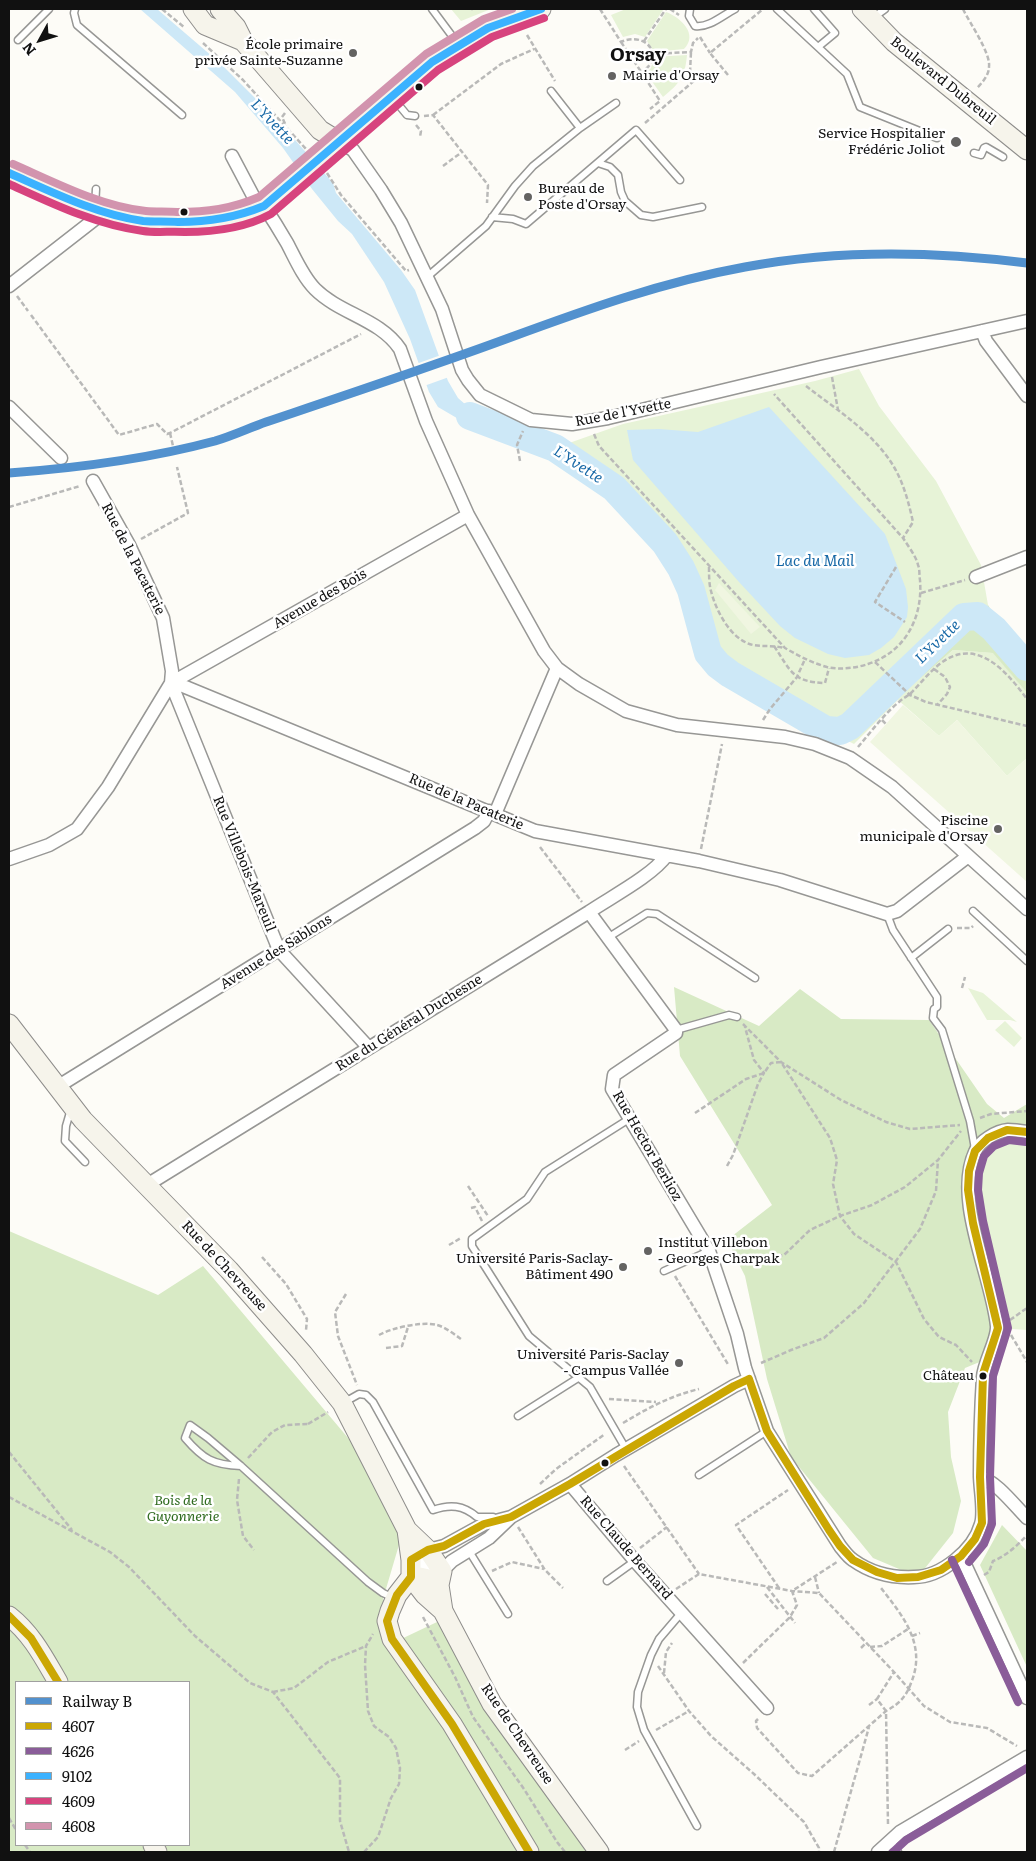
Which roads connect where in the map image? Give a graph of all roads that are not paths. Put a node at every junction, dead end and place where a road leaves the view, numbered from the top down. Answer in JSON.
{"nodes":[{"id":1,"x":49,"y":9,"type":"edge"},
{"id":2,"x":76,"y":9,"type":"edge"},
{"id":3,"x":193,"y":9,"type":"edge"},
{"id":4,"x":220,"y":9,"type":"edge"},
{"id":5,"x":432,"y":9,"type":"edge"},
{"id":6,"x":541,"y":9,"type":"edge"},
{"id":7,"x":690,"y":9,"type":"edge"},
{"id":8,"x":735,"y":9,"type":"edge"},
{"id":9,"x":777,"y":9,"type":"edge"},
{"id":10,"x":814,"y":9,"type":"edge"},
{"id":11,"x":873,"y":12,"type":"edge"},
{"id":12,"x":18,"y":40,"type":"dead end"},
{"id":13,"x":243,"y":41,"type":"junction"},
{"id":14,"x":459,"y":45,"type":"junction"},
{"id":15,"x":818,"y":47,"type":"junction"},
{"id":16,"x":551,"y":91,"type":"road end"},
{"id":17,"x":391,"y":96,"type":"junction"},
{"id":18,"x":616,"y":103,"type":"dead end"},
{"id":19,"x":182,"y":116,"type":"dead end"},
{"id":20,"x":416,"y":116,"type":"road end"},
{"id":21,"x":580,"y":128,"type":"junction"},
{"id":22,"x":937,"y":138,"type":"dead end"},
{"id":23,"x":338,"y":141,"type":"junction"},
{"id":24,"x":1027,"y":150,"type":"edge"},
{"id":25,"x":974,"y":152,"type":"dead end"},
{"id":26,"x":232,"y":156,"type":"dead end"},
{"id":27,"x":1003,"y":157,"type":"dead end"},
{"id":28,"x":598,"y":163,"type":"junction"},
{"id":29,"x":9,"y":173,"type":"edge"},
{"id":30,"x":680,"y":180,"type":"dead end"},
{"id":31,"x":96,"y":189,"type":"dead end"},
{"id":32,"x":702,"y":207,"type":"dead end"},
{"id":33,"x":262,"y":208,"type":"junction"},
{"id":34,"x":100,"y":210,"type":"junction"},
{"id":35,"x":492,"y":217,"type":"junction"},
{"id":36,"x":427,"y":277,"type":"junction"},
{"id":37,"x":9,"y":286,"type":"edge"},
{"id":38,"x":1027,"y":321,"type":"edge"},
{"id":39,"x":982,"y":331,"type":"junction"},
{"id":40,"x":1027,"y":396,"type":"edge"},
{"id":41,"x":9,"y":407,"type":"edge"},
{"id":42,"x":61,"y":458,"type":"dead end"},
{"id":43,"x":93,"y":481,"type":"road end"},
{"id":44,"x":468,"y":515,"type":"junction"},
{"id":45,"x":1027,"y":557,"type":"edge"},
{"id":46,"x":976,"y":577,"type":"road end"},
{"id":47,"x":557,"y":668,"type":"junction"},
{"id":48,"x":171,"y":683,"type":"junction"},
{"id":49,"x":492,"y":812,"type":"junction"},
{"id":50,"x":667,"y":855,"type":"junction"},
{"id":51,"x":968,"y":857,"type":"junction"},
{"id":52,"x":9,"y":859,"type":"edge"},
{"id":53,"x":586,"y":907,"type":"junction"},
{"id":54,"x":1027,"y":909,"type":"edge"},
{"id":55,"x":973,"y":911,"type":"dead end"},
{"id":56,"x":887,"y":914,"type":"junction"},
{"id":57,"x":948,"y":929,"type":"dead end"},
{"id":58,"x":608,"y":937,"type":"junction"},
{"id":59,"x":279,"y":950,"type":"junction"},
{"id":60,"x":911,"y":958,"type":"junction"},
{"id":61,"x":1027,"y":961,"type":"edge"},
{"id":62,"x":755,"y":978,"type":"dead end"},
{"id":63,"x":737,"y":1017,"type":"road end"},
{"id":64,"x":9,"y":1024,"type":"edge"},
{"id":65,"x":676,"y":1030,"type":"junction"},
{"id":66,"x":369,"y":1048,"type":"junction"},
{"id":67,"x":57,"y":1087,"type":"junction"},
{"id":68,"x":72,"y":1106,"type":"junction"},
{"id":69,"x":629,"y":1119,"type":"junction"},
{"id":70,"x":1027,"y":1132,"type":"edge"},
{"id":71,"x":975,"y":1151,"type":"junction"},
{"id":72,"x":85,"y":1162,"type":"dead end"},
{"id":73,"x":147,"y":1185,"type":"junction"},
{"id":74,"x":709,"y":1252,"type":"junction"},
{"id":75,"x":664,"y":1271,"type":"dead end"},
{"id":76,"x":747,"y":1374,"type":"junction"},
{"id":77,"x":578,"y":1378,"type":"junction"},
{"id":78,"x":342,"y":1403,"type":"junction"},
{"id":79,"x":518,"y":1416,"type":"dead end"},
{"id":80,"x":768,"y":1431,"type":"junction"},
{"id":81,"x":626,"y":1449,"type":"junction"},
{"id":82,"x":241,"y":1466,"type":"junction"},
{"id":83,"x":699,"y":1475,"type":"dead end"},
{"id":84,"x":980,"y":1477,"type":"junction"},
{"id":85,"x":570,"y":1484,"type":"junction"},
{"id":86,"x":511,"y":1517,"type":"junction"},
{"id":87,"x":1027,"y":1518,"type":"edge"},
{"id":88,"x":407,"y":1530,"type":"junction"},
{"id":89,"x":428,"y":1550,"type":"junction"},
{"id":90,"x":469,"y":1551,"type":"junction"},
{"id":91,"x":961,"y":1556,"type":"junction"},
{"id":92,"x":635,"y":1561,"type":"junction"},
{"id":93,"x":411,"y":1568,"type":"junction"},
{"id":94,"x":607,"y":1580,"type":"dead end"},
{"id":95,"x":435,"y":1584,"type":"junction"},
{"id":96,"x":396,"y":1597,"type":"junction"},
{"id":97,"x":682,"y":1612,"type":"junction"},
{"id":98,"x":508,"y":1614,"type":"dead end"},
{"id":99,"x":9,"y":1616,"type":"edge"},
{"id":100,"x":57,"y":1681,"type":"edge"},
{"id":101,"x":1027,"y":1698,"type":"edge"},
{"id":102,"x":767,"y":1708,"type":"dead end"},
{"id":103,"x":1024,"y":1752,"type":"edge"},
{"id":104,"x":697,"y":1826,"type":"dead end"},
{"id":105,"x":890,"y":1840,"type":"junction"},
{"id":106,"x":529,"y":1852,"type":"edge"},
{"id":107,"x":599,"y":1852,"type":"edge"},
{"id":108,"x":878,"y":1852,"type":"edge"},
{"id":109,"x":898,"y":1852,"type":"edge"}],
"edges":[{"from":1,"to":12,"type":"lane"},
{"from":2,"to":19,"type":"lane"},
{"from":3,"to":13,"type":"street"},
{"from":4,"to":13,"type":"street"},
{"from":5,"to":14,"type":"lane"},
{"from":6,"to":14,"type":"street"},
{"from":7,"to":8,"type":"lane"},
{"from":9,"to":15,"type":"lane"},
{"from":10,"to":15,"type":"lane"},
{"from":11,"to":24,"type":"street","name":"Boulevard Dubreuil"},
{"from":13,"to":23,"type":"street"},
{"from":14,"to":17,"type":"street"},
{"from":15,"to":22,"type":"lane"},
{"from":16,"to":21,"type":"lane"},
{"from":17,"to":20,"type":"lane"},
{"from":17,"to":23,"type":"street"},
{"from":18,"to":21,"type":"lane"},
{"from":21,"to":35,"type":"lane"},
{"from":23,"to":33,"type":"street"},
{"from":23,"to":36,"type":"street","name":"Rue de l'Yvette"},
{"from":25,"to":27,"type":"lane"},
{"from":26,"to":33,"type":"street"},
{"from":28,"to":30,"type":"lane"},
{"from":28,"to":32,"type":"lane"},
{"from":28,"to":35,"type":"lane"},
{"from":29,"to":34,"type":"street"},
{"from":31,"to":34,"type":"lane"},
{"from":33,"to":34,"type":"street"},
{"from":33,"to":44,"type":"street"},
{"from":34,"to":37,"type":"street"},
{"from":35,"to":36,"type":"lane"},
{"from":36,"to":39,"type":"street","name":"Rue de l'Yvette"},
{"from":38,"to":39,"type":"street","name":"Rue de l'Yvette"},
{"from":39,"to":40,"type":"street"},
{"from":41,"to":42,"type":"street"},
{"from":43,"to":48,"type":"street","name":"Rue de la Pacaterie"},
{"from":44,"to":47,"type":"street"},
{"from":44,"to":48,"type":"street","name":"Avenue des Bois"},
{"from":45,"to":46,"type":"street"},
{"from":47,"to":49,"type":"street","name":"Avenue des Sablons"},
{"from":47,"to":51,"type":"street"},
{"from":48,"to":49,"type":"street","name":"Rue de la Pacaterie"},
{"from":48,"to":52,"type":"street"},
{"from":48,"to":59,"type":"street","name":"Rue Villebois-Mareuil"},
{"from":49,"to":50,"type":"street","name":"Rue de la Pacaterie"},
{"from":49,"to":59,"type":"street","name":"Avenue des Sablons"},
{"from":50,"to":53,"type":"street","name":"Rue du Général Duchesne"},
{"from":50,"to":56,"type":"street","name":"Rue de la Pacaterie"},
{"from":51,"to":54,"type":"street"},
{"from":51,"to":56,"type":"street"},
{"from":53,"to":58,"type":"street"},
{"from":53,"to":66,"type":"street","name":"Rue du Général Duchesne"},
{"from":55,"to":61,"type":"lane"},
{"from":56,"to":60,"type":"lane"},
{"from":57,"to":60,"type":"lane"},
{"from":58,"to":62,"type":"lane"},
{"from":58,"to":65,"type":"street"},
{"from":59,"to":66,"type":"street","name":"Rue Villebois-Mareuil"},
{"from":59,"to":67,"type":"street","name":"Avenue des Sablons"},
{"from":60,"to":71,"type":"lane"},
{"from":63,"to":65,"type":"lane"},
{"from":64,"to":67,"type":"street","name":"Rue de Chevreuse"},
{"from":65,"to":69,"type":"street","name":"Rue Hector Berlioz"},
{"from":66,"to":73,"type":"street","name":"Rue du Général Duchesne"},
{"from":67,"to":68,"type":"street","name":"Rue de Chevreuse"},
{"from":68,"to":72,"type":"lane"},
{"from":68,"to":73,"type":"street","name":"Rue de Chevreuse"},
{"from":69,"to":74,"type":"street","name":"Rue Hector Berlioz"},
{"from":69,"to":77,"type":"lane"},
{"from":70,"to":71,"type":"street"},
{"from":71,"to":84,"type":"street","name":"Rue Hector Berlioz"},
{"from":73,"to":78,"type":"street","name":"Rue de Chevreuse"},
{"from":74,"to":75,"type":"lane"},
{"from":74,"to":76,"type":"street","name":"Rue Hector Berlioz"},
{"from":76,"to":80,"type":"street","name":"Rue Hector Berlioz"},
{"from":76,"to":81,"type":"street"},
{"from":77,"to":79,"type":"lane"},
{"from":77,"to":81,"type":"lane"},
{"from":78,"to":86,"type":"lane"},
{"from":78,"to":88,"type":"street","name":"Rue de Chevreuse"},
{"from":80,"to":83,"type":"lane"},
{"from":80,"to":91,"type":"street","name":"Rue Hector Berlioz"},
{"from":81,"to":85,"type":"street"},
{"from":82,"to":82,"type":"lane"},
{"from":82,"to":96,"type":"lane"},
{"from":84,"to":87,"type":"street"},
{"from":84,"to":91,"type":"street","name":"Rue Hector Berlioz"},
{"from":85,"to":86,"type":"street"},
{"from":85,"to":92,"type":"street","name":"Rue Claude Bernard"},
{"from":86,"to":89,"type":"street"},
{"from":86,"to":90,"type":"street"},
{"from":88,"to":89,"type":"street"},
{"from":88,"to":93,"type":"street"},
{"from":89,"to":93,"type":"street"},
{"from":89,"to":95,"type":"street"},
{"from":90,"to":95,"type":"street"},
{"from":90,"to":98,"type":"lane"},
{"from":91,"to":101,"type":"street"},
{"from":92,"to":94,"type":"lane"},
{"from":92,"to":97,"type":"street","name":"Rue Claude Bernard"},
{"from":93,"to":95,"type":"street"},
{"from":93,"to":96,"type":"street"},
{"from":95,"to":96,"type":"street"},
{"from":95,"to":107,"type":"street","name":"Rue de Chevreuse"},
{"from":96,"to":106,"type":"street"},
{"from":97,"to":102,"type":"street","name":"Rue Claude Bernard"},
{"from":97,"to":104,"type":"lane","name":"Rue Claude Bernard"},
{"from":99,"to":100,"type":"street"},
{"from":103,"to":105,"type":"street"},
{"from":105,"to":108,"type":"street"},
{"from":105,"to":109,"type":"lane"}]}
